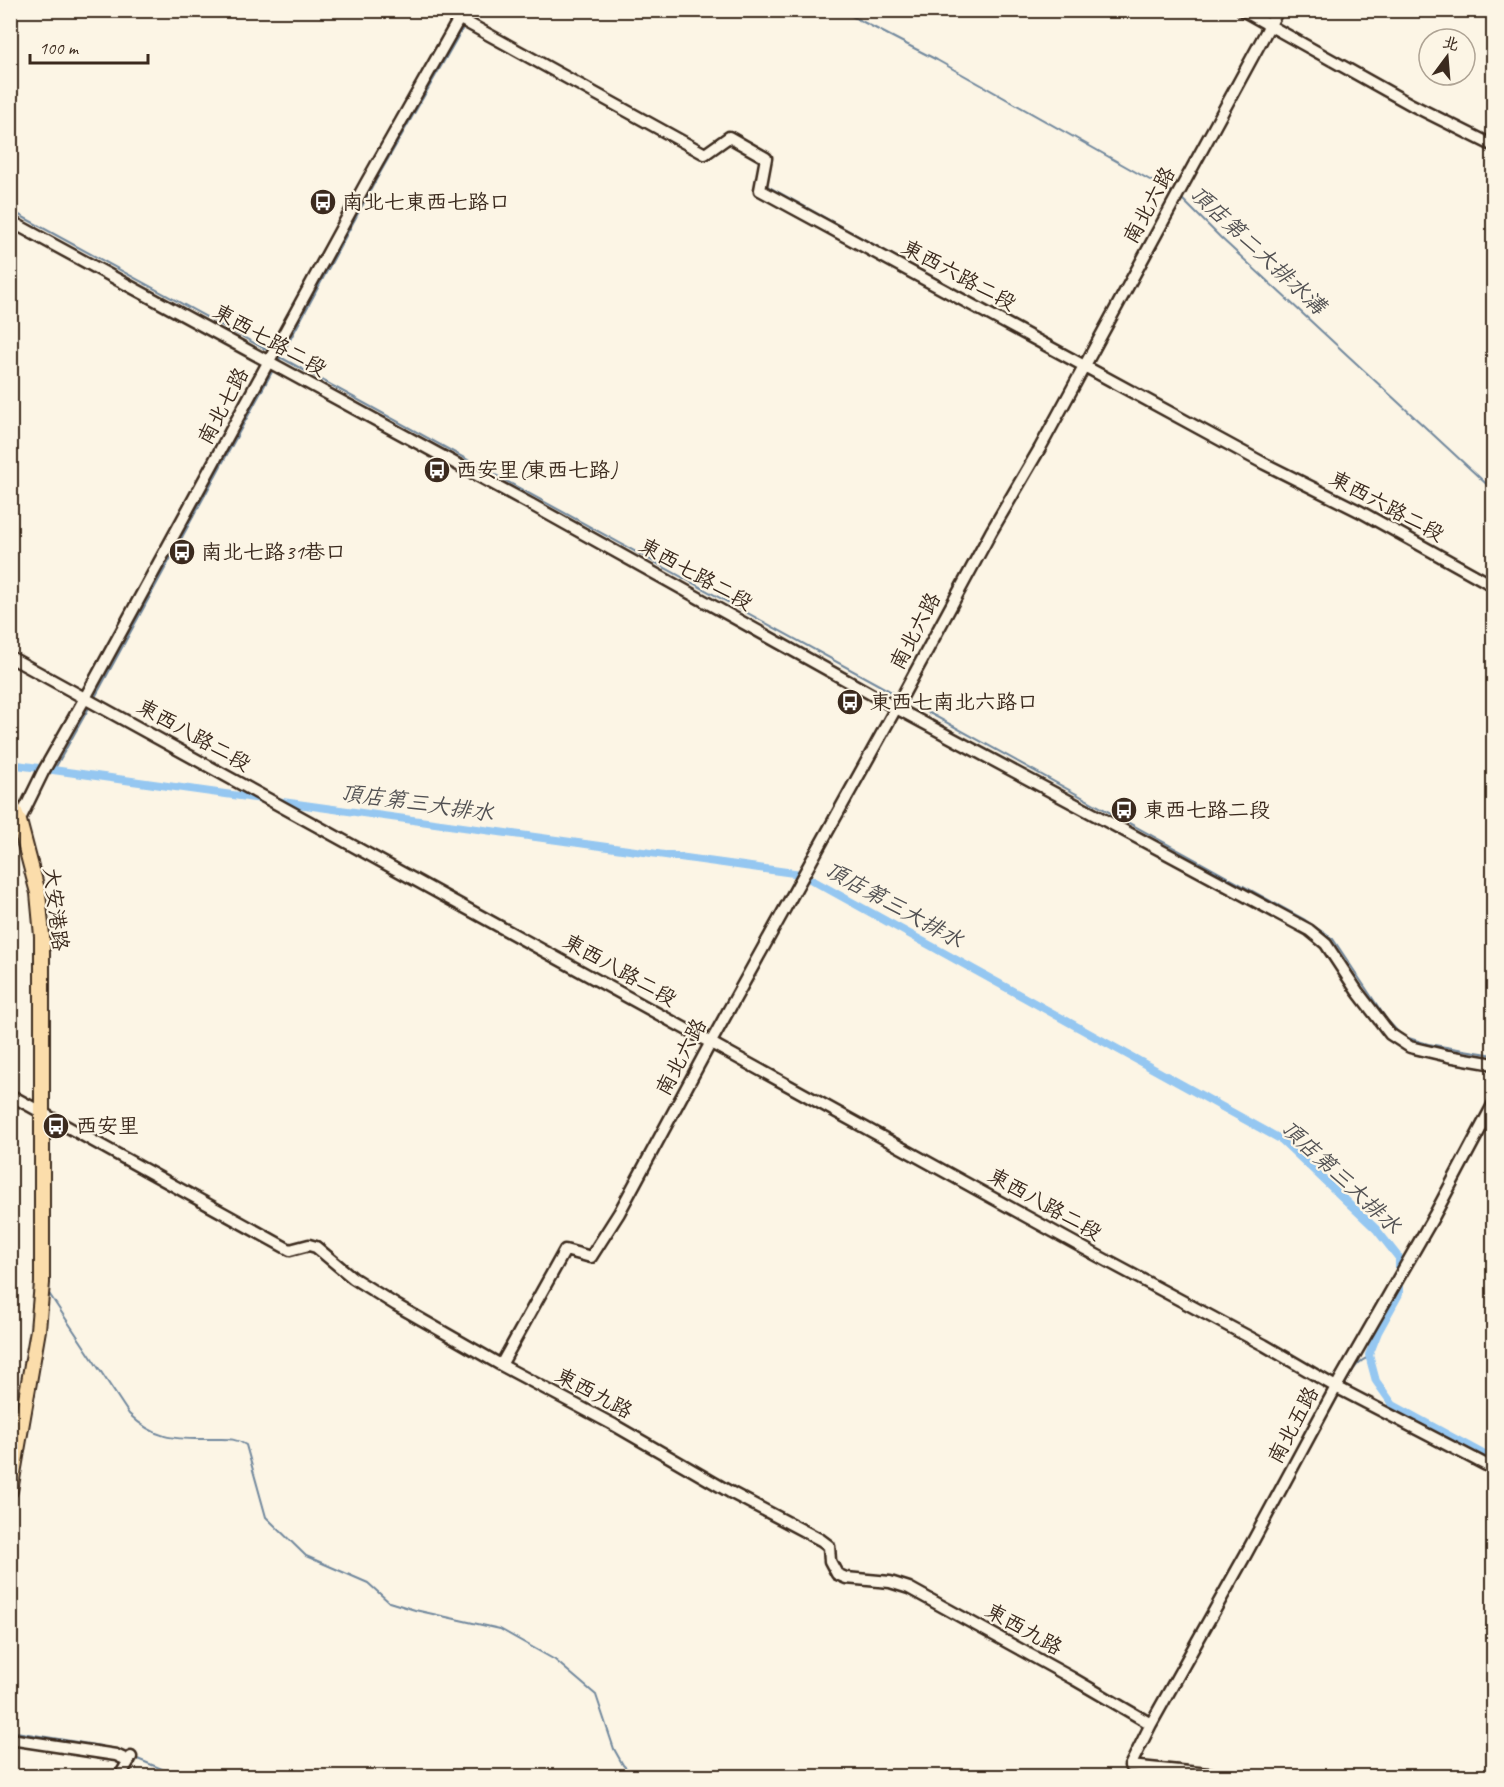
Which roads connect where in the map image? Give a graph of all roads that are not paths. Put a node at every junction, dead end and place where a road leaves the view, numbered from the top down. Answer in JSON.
{"nodes":[{"id":1,"x":444,"y":10,"type":"edge"},
{"id":2,"x":1242,"y":10,"type":"edge"},
{"id":3,"x":1278,"y":10,"type":"edge"},
{"id":4,"x":462,"y":15,"type":"edge"},
{"id":5,"x":1269,"y":27,"type":"junction"},
{"id":6,"x":1494,"y":146,"type":"edge"},
{"id":7,"x":10,"y":221,"type":"edge"},
{"id":8,"x":269,"y":361,"type":"junction"},
{"id":9,"x":1084,"y":365,"type":"junction"},
{"id":10,"x":1494,"y":586,"type":"edge"},
{"id":11,"x":10,"y":657,"type":"edge"},
{"id":12,"x":85,"y":698,"type":"junction"},
{"id":13,"x":896,"y":708,"type":"junction"},
{"id":14,"x":10,"y":800,"type":"edge"},
{"id":15,"x":19,"y":821,"type":"junction"},
{"id":16,"x":711,"y":1042,"type":"junction"},
{"id":17,"x":1494,"y":1064,"type":"edge"},
{"id":18,"x":10,"y":1095,"type":"edge"},
{"id":19,"x":1494,"y":1103,"type":"edge"},
{"id":20,"x":41,"y":1111,"type":"junction"},
{"id":21,"x":501,"y":1365,"type":"junction"},
{"id":22,"x":1336,"y":1387,"type":"junction"},
{"id":23,"x":1494,"y":1469,"type":"edge"},
{"id":24,"x":10,"y":1491,"type":"edge"},
{"id":25,"x":1151,"y":1724,"type":"junction"},
{"id":26,"x":10,"y":1739,"type":"edge"},
{"id":27,"x":120,"y":1776,"type":"edge"},
{"id":28,"x":1228,"y":1776,"type":"edge"}],
"edges":[{"from":1,"to":4,"type":"street","name":"東西六路二段"},
{"from":2,"to":5,"type":"street"},
{"from":3,"to":5,"type":"street","name":"南北六路"},
{"from":4,"to":8,"type":"street","name":"南北七路"},
{"from":4,"to":9,"type":"street","name":"東西六路二段"},
{"from":5,"to":6,"type":"street"},
{"from":5,"to":9,"type":"street","name":"南北六路"},
{"from":7,"to":8,"type":"street","name":"東西七路二段"},
{"from":8,"to":12,"type":"street","name":"南北七路"},
{"from":8,"to":13,"type":"street","name":"東西七路二段"},
{"from":9,"to":10,"type":"street","name":"東西六路二段"},
{"from":9,"to":13,"type":"street","name":"南北六路"},
{"from":11,"to":12,"type":"street","name":"東西八路二段"},
{"from":12,"to":15,"type":"street","name":"南北七路"},
{"from":12,"to":16,"type":"street","name":"東西八路二段"},
{"from":13,"to":16,"type":"street","name":"南北六路"},
{"from":13,"to":17,"type":"street","name":"東西七路二段"},
{"from":14,"to":15,"type":"main road","name":"大安港路"},
{"from":15,"to":20,"type":"main road","name":"大安港路"},
{"from":16,"to":21,"type":"street","name":"南北六路"},
{"from":16,"to":22,"type":"street","name":"東西八路二段"},
{"from":18,"to":20,"type":"street","name":"東西九路"},
{"from":19,"to":22,"type":"street","name":"南北五路"},
{"from":20,"to":21,"type":"street","name":"東西九路"},
{"from":20,"to":24,"type":"main road","name":"大安港路"},
{"from":21,"to":25,"type":"street","name":"東西九路"},
{"from":22,"to":23,"type":"street","name":"東西八路二段"},
{"from":22,"to":25,"type":"street","name":"南北五路"},
{"from":25,"to":28,"type":"street","name":"南北五路"},
{"from":26,"to":27,"type":"street"}]}
